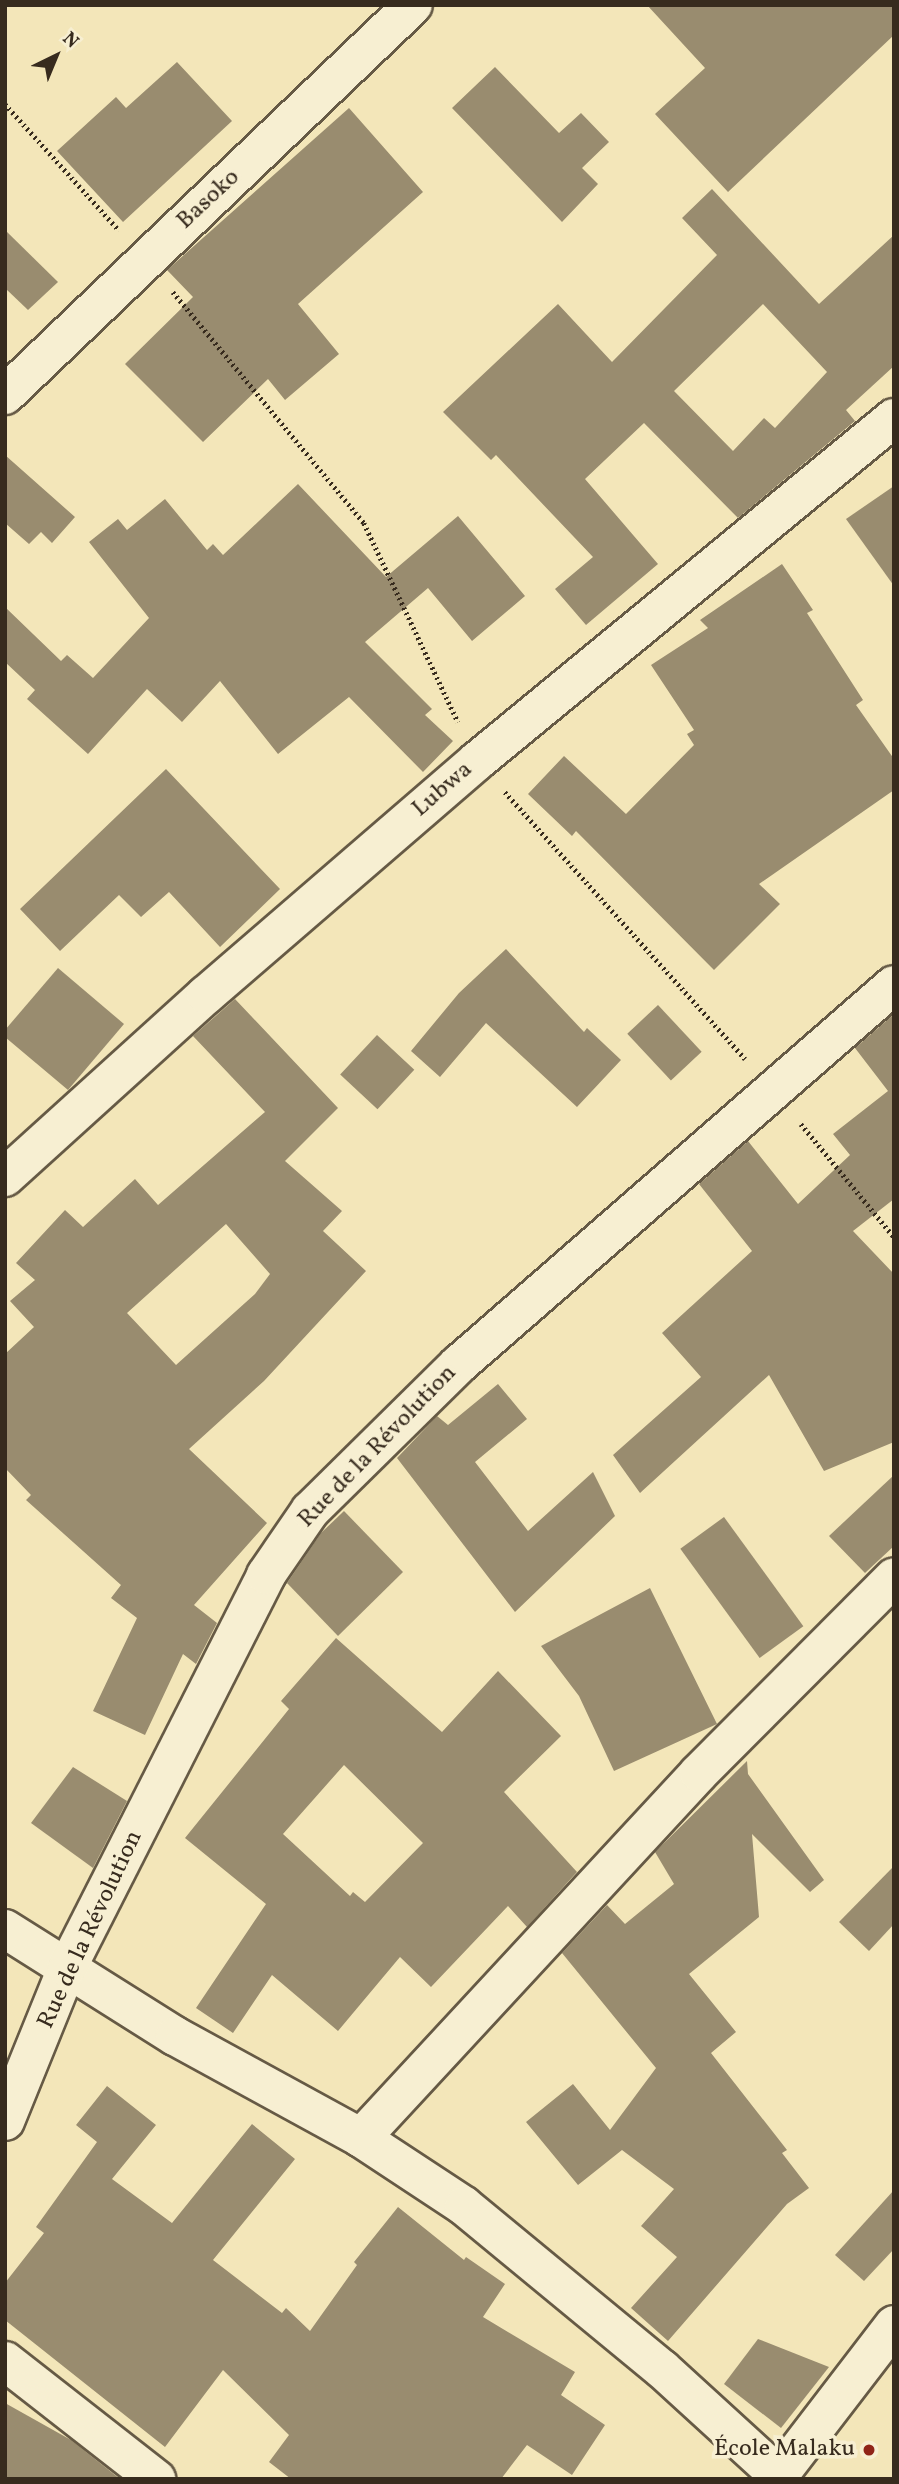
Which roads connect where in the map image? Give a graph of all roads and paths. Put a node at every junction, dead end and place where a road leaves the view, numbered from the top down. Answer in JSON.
{"nodes":[{"id":1,"x":413,"y":5,"type":"edge"},
{"id":2,"x":5,"y":104,"type":"edge"},
{"id":3,"x":146,"y":260,"type":"junction"},
{"id":4,"x":5,"y":396,"type":"edge"},
{"id":5,"x":894,"y":418,"type":"edge"},
{"id":6,"x":477,"y":761,"type":"junction"},
{"id":7,"x":894,"y":985,"type":"edge"},
{"id":8,"x":771,"y":1088,"type":"junction"},
{"id":9,"x":5,"y":1177,"type":"edge"},
{"id":10,"x":894,"y":1237,"type":"edge"},
{"id":11,"x":894,"y":1577,"type":"edge"},
{"id":12,"x":5,"y":1929,"type":"edge"},
{"id":13,"x":67,"y":1968,"type":"junction"},
{"id":14,"x":5,"y":2121,"type":"edge"},
{"id":15,"x":361,"y":2138,"type":"junction"},
{"id":16,"x":894,"y":2325,"type":"edge"},
{"id":17,"x":5,"y":2361,"type":"edge"},
{"id":18,"x":778,"y":2477,"type":"edge"},
{"id":19,"x":156,"y":2479,"type":"edge"}],
"edges":[{"from":1,"to":3,"type":"street","name":"Basoko"},
{"from":2,"to":3,"type":"path"},
{"from":3,"to":4,"type":"street","name":"Basoko"},
{"from":3,"to":6,"type":"path"},
{"from":5,"to":6,"type":"street","name":"Lubwa"},
{"from":6,"to":8,"type":"path"},
{"from":6,"to":9,"type":"street","name":"Lubwa"},
{"from":7,"to":8,"type":"street","name":"Rue de la Révolution"},
{"from":8,"to":10,"type":"path"},
{"from":8,"to":13,"type":"street","name":"Rue de la Révolution"},
{"from":11,"to":15,"type":"street"},
{"from":12,"to":13,"type":"street"},
{"from":13,"to":14,"type":"street","name":"Rue de la Révolution"},
{"from":13,"to":15,"type":"street"},
{"from":15,"to":18,"type":"street"},
{"from":16,"to":18,"type":"street"},
{"from":17,"to":19,"type":"street"}]}
